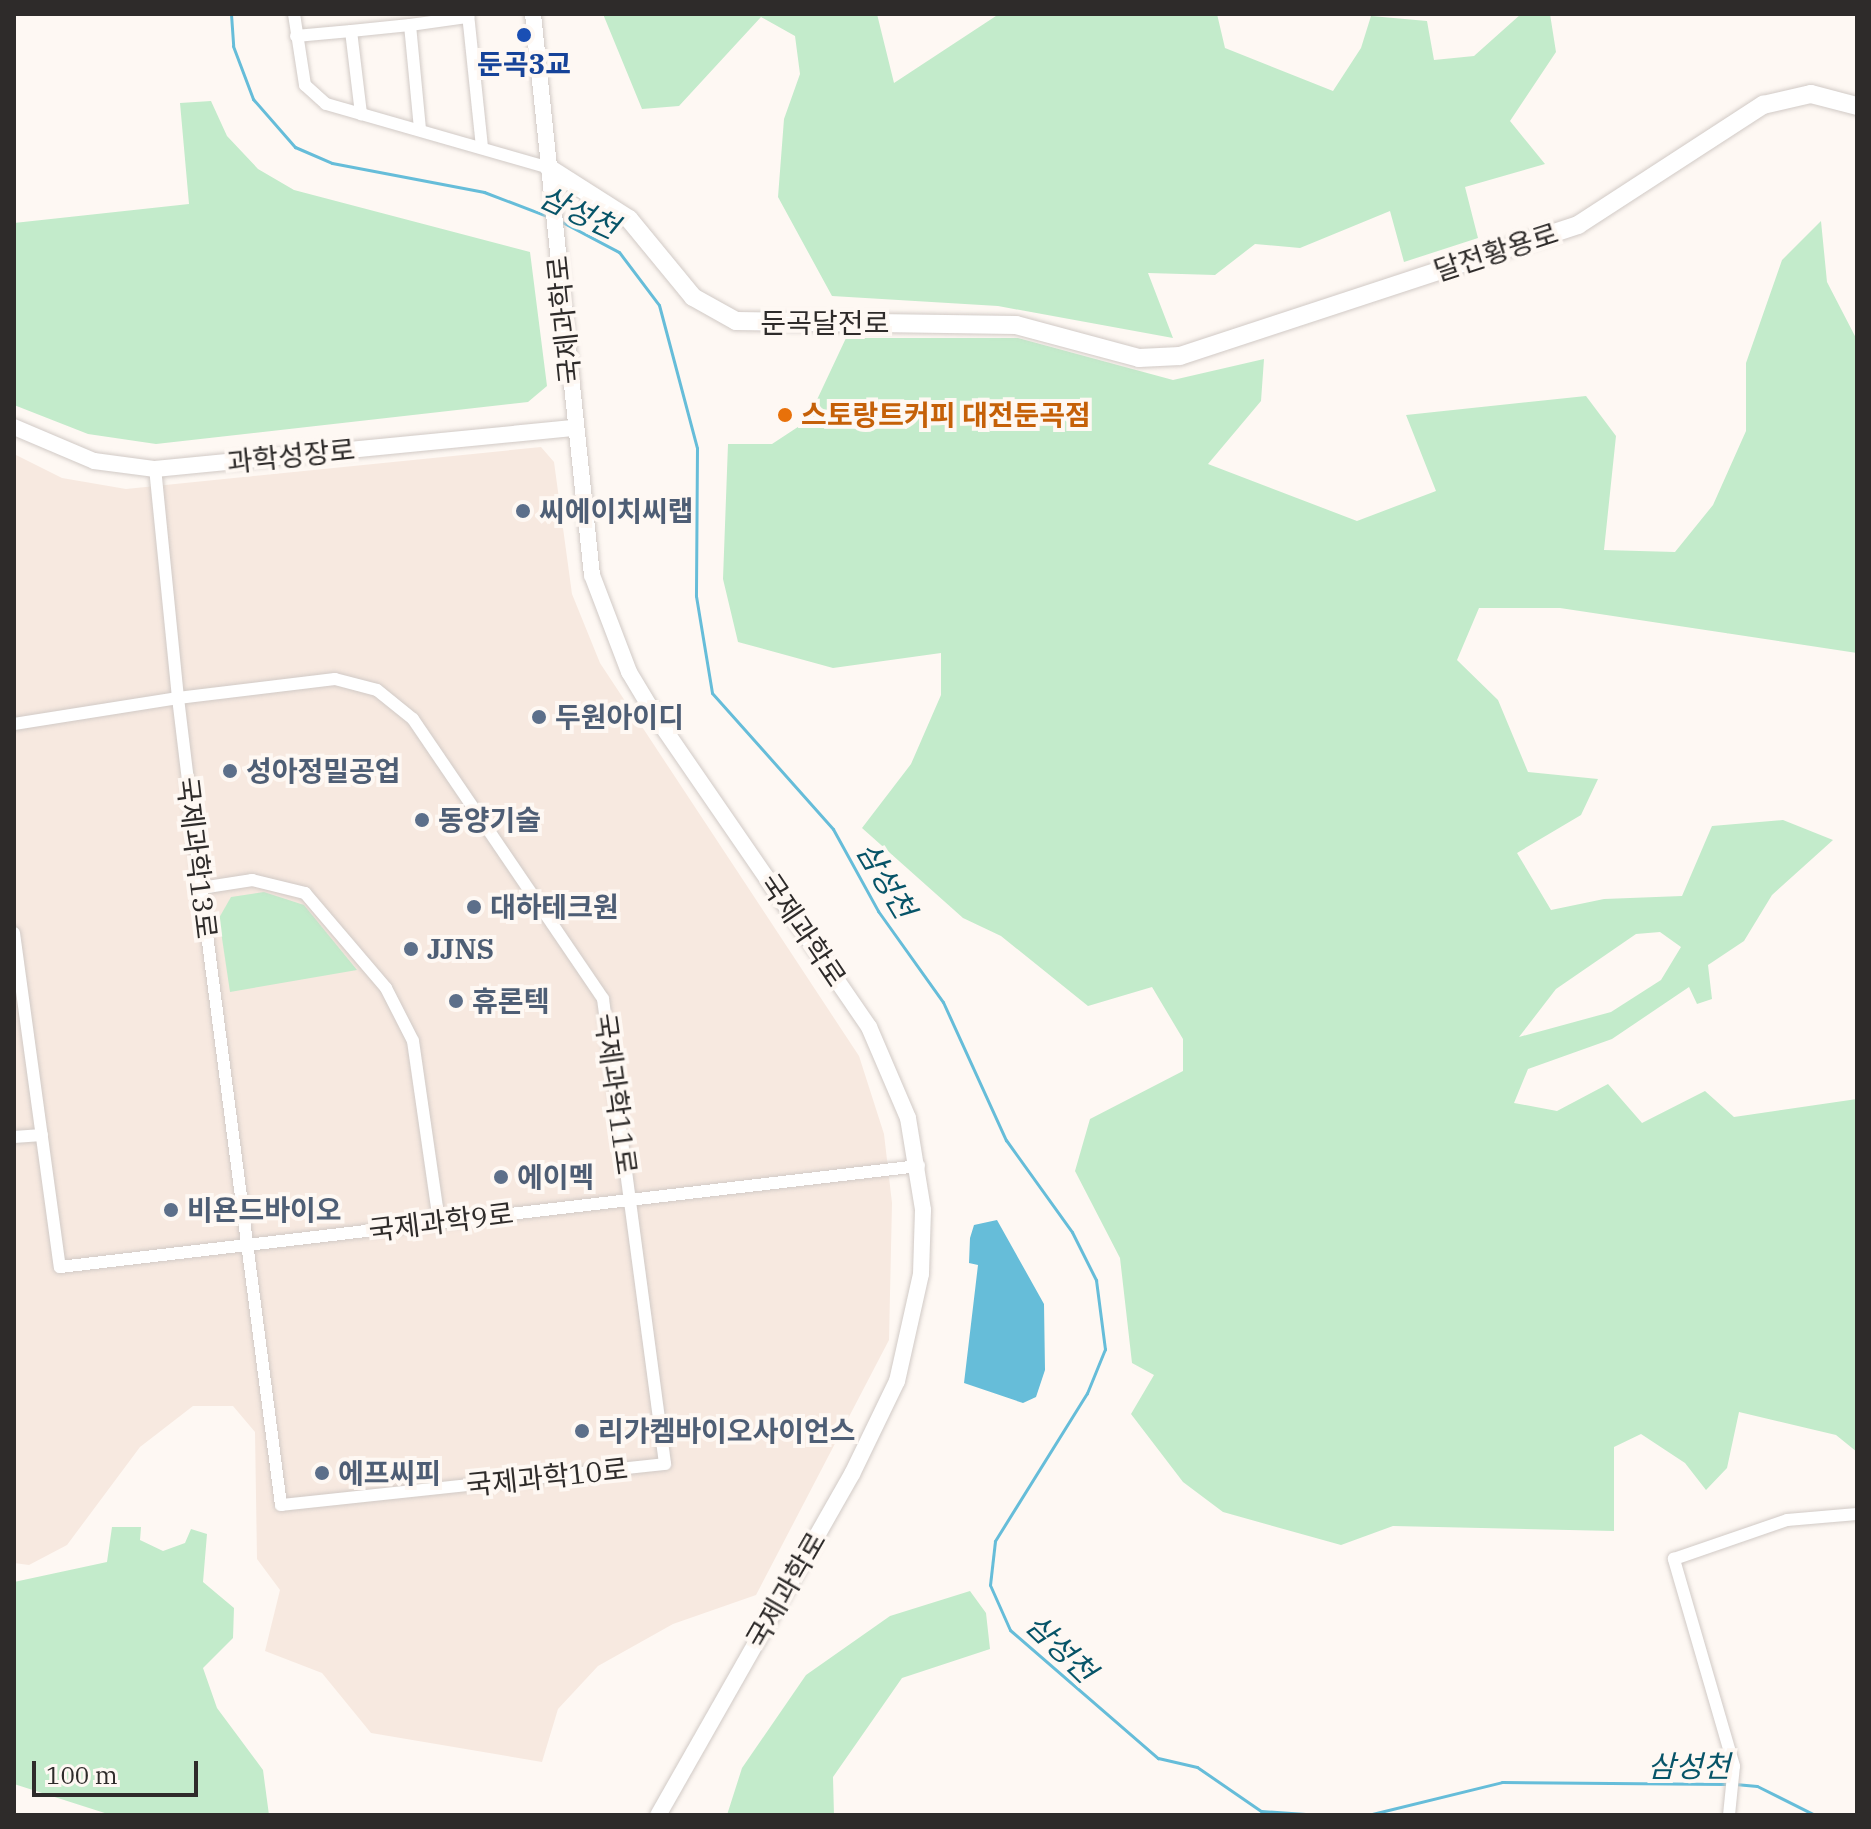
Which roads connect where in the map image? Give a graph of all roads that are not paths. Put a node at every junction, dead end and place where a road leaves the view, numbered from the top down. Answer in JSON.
{"nodes":[{"id":1,"x":294,"y":14,"type":"edge"},
{"id":2,"x":533,"y":14,"type":"edge"},
{"id":3,"x":468,"y":16,"type":"edge"},
{"id":4,"x":410,"y":25,"type":"junction"},
{"id":5,"x":351,"y":31,"type":"junction"},
{"id":6,"x":296,"y":36,"type":"junction"},
{"id":7,"x":1857,"y":106,"type":"edge"},
{"id":8,"x":361,"y":114,"type":"junction"},
{"id":9,"x":420,"y":129,"type":"junction"},
{"id":10,"x":482,"y":147,"type":"junction"},
{"id":11,"x":549,"y":168,"type":"junction"},
{"id":12,"x":1109,"y":350,"type":"joint"},
{"id":13,"x":14,"y":427,"type":"edge"},
{"id":14,"x":575,"y":428,"type":"junction"},
{"id":15,"x":155,"y":469,"type":"junction"},
{"id":16,"x":178,"y":698,"type":"junction"},
{"id":17,"x":14,"y":724,"type":"edge"},
{"id":18,"x":201,"y":888,"type":"junction"},
{"id":19,"x":14,"y":933,"type":"edge"},
{"id":20,"x":42,"y":1135,"type":"junction"},
{"id":21,"x":14,"y":1137,"type":"edge"},
{"id":22,"x":919,"y":1166,"type":"junction"},
{"id":23,"x":631,"y":1199,"type":"junction"},
{"id":24,"x":439,"y":1222,"type":"junction"},
{"id":25,"x":248,"y":1245,"type":"junction"},
{"id":26,"x":1857,"y":1514,"type":"edge"},
{"id":27,"x":658,"y":1815,"type":"edge"},
{"id":28,"x":1729,"y":1815,"type":"edge"}],
"edges":[{"from":1,"to":6,"type":"street"},
{"from":2,"to":11,"type":"street","name":"국제과학로"},
{"from":3,"to":4,"type":"street"},
{"from":3,"to":10,"type":"street"},
{"from":4,"to":5,"type":"street"},
{"from":4,"to":9,"type":"street"},
{"from":5,"to":6,"type":"street"},
{"from":5,"to":8,"type":"street"},
{"from":6,"to":8,"type":"street"},
{"from":7,"to":12,"type":"main road","name":"달전황용로"},
{"from":8,"to":9,"type":"street"},
{"from":9,"to":10,"type":"street"},
{"from":10,"to":11,"type":"street"},
{"from":11,"to":12,"type":"main road","name":"둔곡달전로"},
{"from":11,"to":14,"type":"street","name":"국제과학로"},
{"from":13,"to":15,"type":"street","name":"과학성장로"},
{"from":14,"to":15,"type":"street","name":"과학성장로"},
{"from":14,"to":22,"type":"street","name":"국제과학로"},
{"from":15,"to":16,"type":"street","name":"국제과학13로"},
{"from":16,"to":17,"type":"street"},
{"from":16,"to":18,"type":"street","name":"국제과학13로"},
{"from":16,"to":23,"type":"street","name":"국제과학11로"},
{"from":18,"to":24,"type":"street"},
{"from":18,"to":25,"type":"street","name":"국제과학13로"},
{"from":19,"to":20,"type":"street","name":"국제과학9로"},
{"from":20,"to":21,"type":"street"},
{"from":20,"to":25,"type":"street","name":"국제과학9로"},
{"from":22,"to":23,"type":"street","name":"국제과학9로"},
{"from":22,"to":27,"type":"street","name":"국제과학로"},
{"from":23,"to":24,"type":"street","name":"국제과학9로"},
{"from":23,"to":25,"type":"street","name":"국제과학10로"},
{"from":24,"to":25,"type":"street","name":"국제과학9로"},
{"from":26,"to":28,"type":"street"}]}
